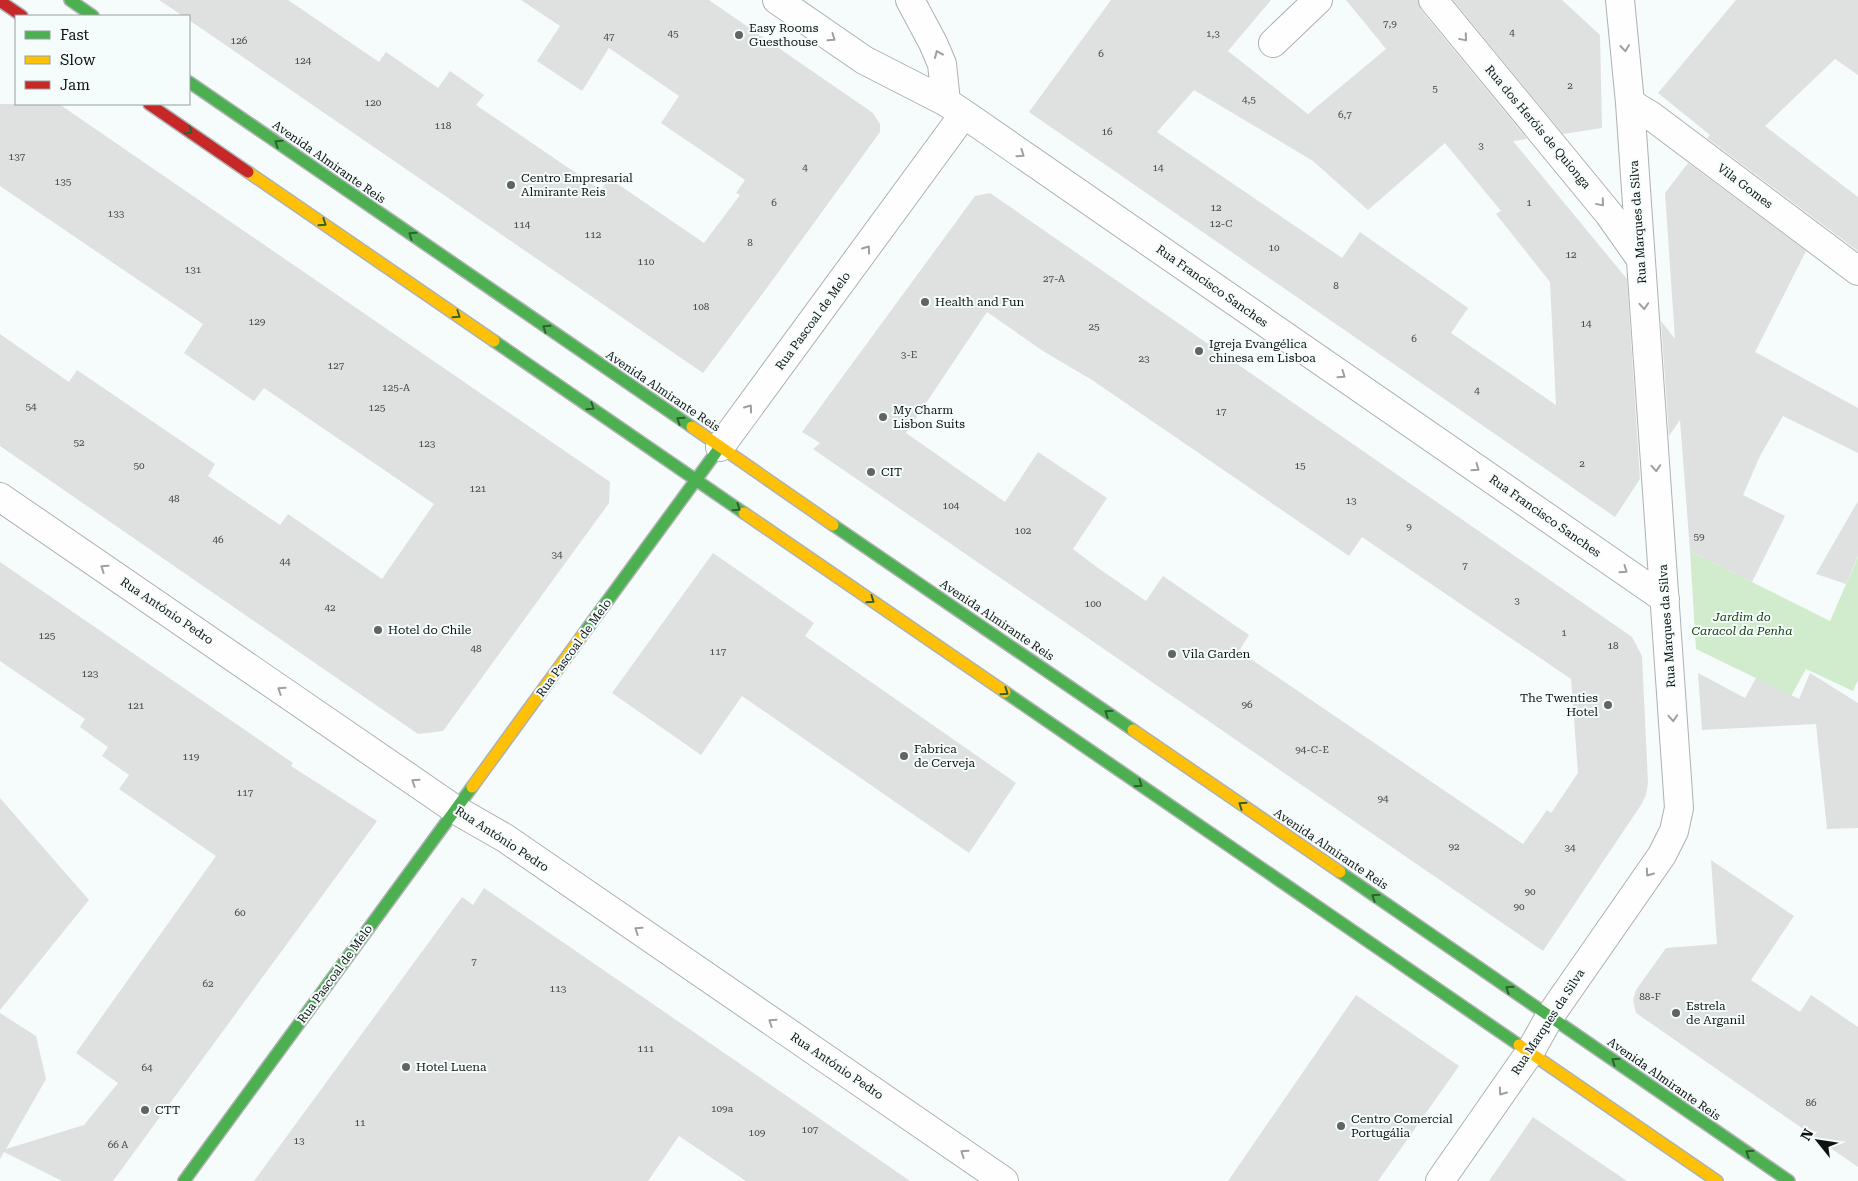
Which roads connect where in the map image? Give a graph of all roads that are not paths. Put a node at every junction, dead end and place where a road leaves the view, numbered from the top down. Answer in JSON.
{"nodes":[{"id":1,"x":70,"y":0,"type":"edge"},
{"id":2,"x":777,"y":0,"type":"edge"},
{"id":3,"x":910,"y":0,"type":"edge"},
{"id":4,"x":1318,"y":0,"type":"edge"},
{"id":5,"x":1433,"y":0,"type":"edge"},
{"id":6,"x":1620,"y":0,"type":"edge"},
{"id":7,"x":0,"y":1,"type":"edge"},
{"id":8,"x":21,"y":15,"type":"edge"},
{"id":9,"x":92,"y":15,"type":"edge"},
{"id":10,"x":1273,"y":44,"type":"dead end"},
{"id":11,"x":190,"y":83,"type":"edge"},
{"id":12,"x":1630,"y":103,"type":"junction"},
{"id":13,"x":150,"y":105,"type":"edge"},
{"id":14,"x":964,"y":114,"type":"junction"},
{"id":15,"x":1640,"y":258,"type":"junction"},
{"id":16,"x":1858,"y":271,"type":"edge"},
{"id":17,"x":720,"y":447,"type":"junction"},
{"id":18,"x":697,"y":480,"type":"junction"},
{"id":19,"x":0,"y":497,"type":"edge"},
{"id":20,"x":1665,"y":599,"type":"junction"},
{"id":21,"x":456,"y":810,"type":"junction"},
{"id":22,"x":1550,"y":1016,"type":"junction"},
{"id":23,"x":1530,"y":1052,"type":"junction"},
{"id":24,"x":184,"y":1181,"type":"edge"},
{"id":25,"x":1004,"y":1181,"type":"edge"},
{"id":26,"x":1440,"y":1181,"type":"edge"},
{"id":27,"x":1717,"y":1181,"type":"edge"},
{"id":28,"x":1789,"y":1181,"type":"edge"}],
"edges":[{"from":1,"to":9,"type":"main road"},
{"from":2,"to":14,"type":"street","name":"Rua Francisco Sanches","one_way":true},
{"from":14,"to":3,"type":"street","one_way":true},
{"from":4,"to":10,"type":"street"},
{"from":5,"to":15,"type":"street","name":"Rua dos Heróis de Quionga","one_way":true},
{"from":6,"to":12,"type":"street","name":"Rua Marques da Silva","one_way":true},
{"from":7,"to":8,"type":"main road"},
{"from":17,"to":11,"type":"main road","name":"Avenida Almirante Reis","one_way":true},
{"from":12,"to":15,"type":"street","name":"Rua Marques da Silva"},
{"from":12,"to":16,"type":"street","name":"Vila Gomes"},
{"from":13,"to":18,"type":"main road","one_way":true},
{"from":17,"to":14,"type":"street","name":"Rua Pascoal de Melo","one_way":true},
{"from":14,"to":20,"type":"street","name":"Rua Francisco Sanches","one_way":true},
{"from":15,"to":20,"type":"street","name":"Rua Marques da Silva","one_way":true},
{"from":17,"to":18,"type":"main road","name":"Rua Pascoal de Melo"},
{"from":22,"to":17,"type":"main road","name":"Avenida Almirante Reis","one_way":true},
{"from":18,"to":21,"type":"main road","name":"Rua Pascoal de Melo"},
{"from":18,"to":23,"type":"main road","one_way":true},
{"from":21,"to":19,"type":"street","name":"Rua António Pedro","one_way":true},
{"from":20,"to":22,"type":"street","name":"Rua Marques da Silva","one_way":true},
{"from":21,"to":24,"type":"main road","name":"Rua Pascoal de Melo"},
{"from":25,"to":21,"type":"street","name":"Rua António Pedro","one_way":true},
{"from":22,"to":23,"type":"street","name":"Rua Marques da Silva"},
{"from":28,"to":22,"type":"main road","name":"Avenida Almirante Reis","one_way":true},
{"from":23,"to":26,"type":"street","name":"Rua Marques da Silva","one_way":true},
{"from":23,"to":27,"type":"main road"}]}
